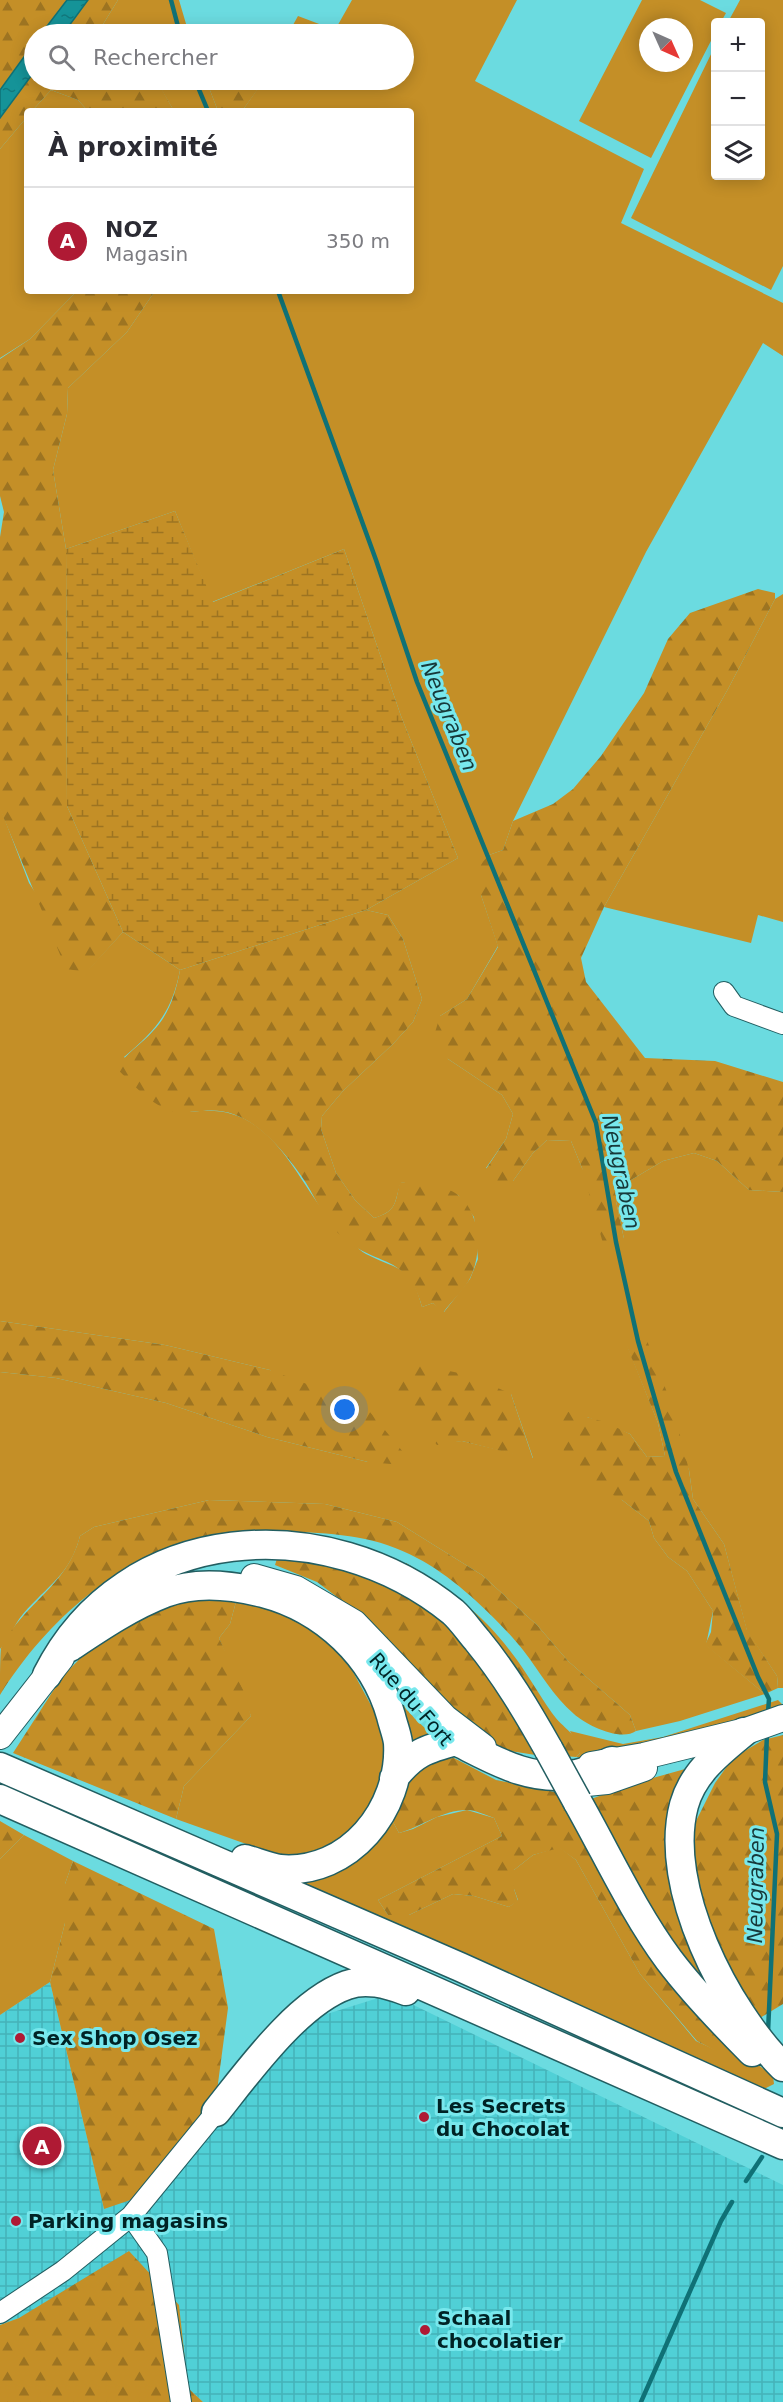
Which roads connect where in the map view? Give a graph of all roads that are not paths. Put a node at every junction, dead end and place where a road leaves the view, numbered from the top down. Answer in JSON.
{"nodes":[{"id":1,"x":724,"y":992,"type":"dead end"},
{"id":2,"x":783,"y":1024,"type":"edge"},
{"id":3,"x":296,"y":1589,"type":"junction"},
{"id":4,"x":70,"y":1647,"type":"junction"},
{"id":5,"x":46,"y":1675,"type":"junction"},
{"id":6,"x":759,"y":1726,"type":"edge"},
{"id":7,"x":4,"y":1730,"type":"edge"},
{"id":8,"x":448,"y":1743,"type":"junction"},
{"id":9,"x":612,"y":1761,"type":"junction"},
{"id":10,"x":0,"y":1767,"type":"edge"},
{"id":11,"x":394,"y":1778,"type":"junction"},
{"id":12,"x":0,"y":1799,"type":"edge"},
{"id":13,"x":219,"y":1862,"type":"junction"},
{"id":14,"x":454,"y":1998,"type":"junction"},
{"id":15,"x":783,"y":2067,"type":"edge"},
{"id":16,"x":783,"y":2079,"type":"edge"},
{"id":17,"x":216,"y":2112,"type":"joint"},
{"id":18,"x":783,"y":2113,"type":"edge"},
{"id":19,"x":783,"y":2145,"type":"edge"},
{"id":20,"x":131,"y":2216,"type":"junction"},
{"id":21,"x":0,"y":2313,"type":"edge"},
{"id":22,"x":181,"y":2402,"type":"edge"}],
"edges":[{"from":1,"to":2,"type":"street"},
{"from":3,"to":4,"type":"main road","name":"Rue du Fort"},
{"from":3,"to":8,"type":"main road","name":"Rue du Fort"},
{"from":3,"to":9,"type":"main road","name":"Rue du Fort"},
{"from":4,"to":5,"type":"main road","name":"Rue du Fort"},
{"from":4,"to":11,"type":"highway"},
{"from":5,"to":7,"type":"main road","name":"Rue du Fort"},
{"from":5,"to":16,"type":"highway","bridge":true},
{"from":6,"to":8,"type":"main road","name":"Rue du Fort"},
{"from":6,"to":9,"type":"main road","name":"Rue du Fort"},
{"from":6,"to":15,"type":"highway"},
{"from":8,"to":9,"type":"highway"},
{"from":8,"to":11,"type":"highway"},
{"from":10,"to":13,"type":"highway"},
{"from":11,"to":13,"type":"highway"},
{"from":12,"to":14,"type":"highway"},
{"from":13,"to":18,"type":"highway"},
{"from":14,"to":17,"type":"highway"},
{"from":14,"to":19,"type":"highway"},
{"from":17,"to":20,"type":"street"},
{"from":20,"to":21,"type":"street"},
{"from":20,"to":22,"type":"street"}]}
